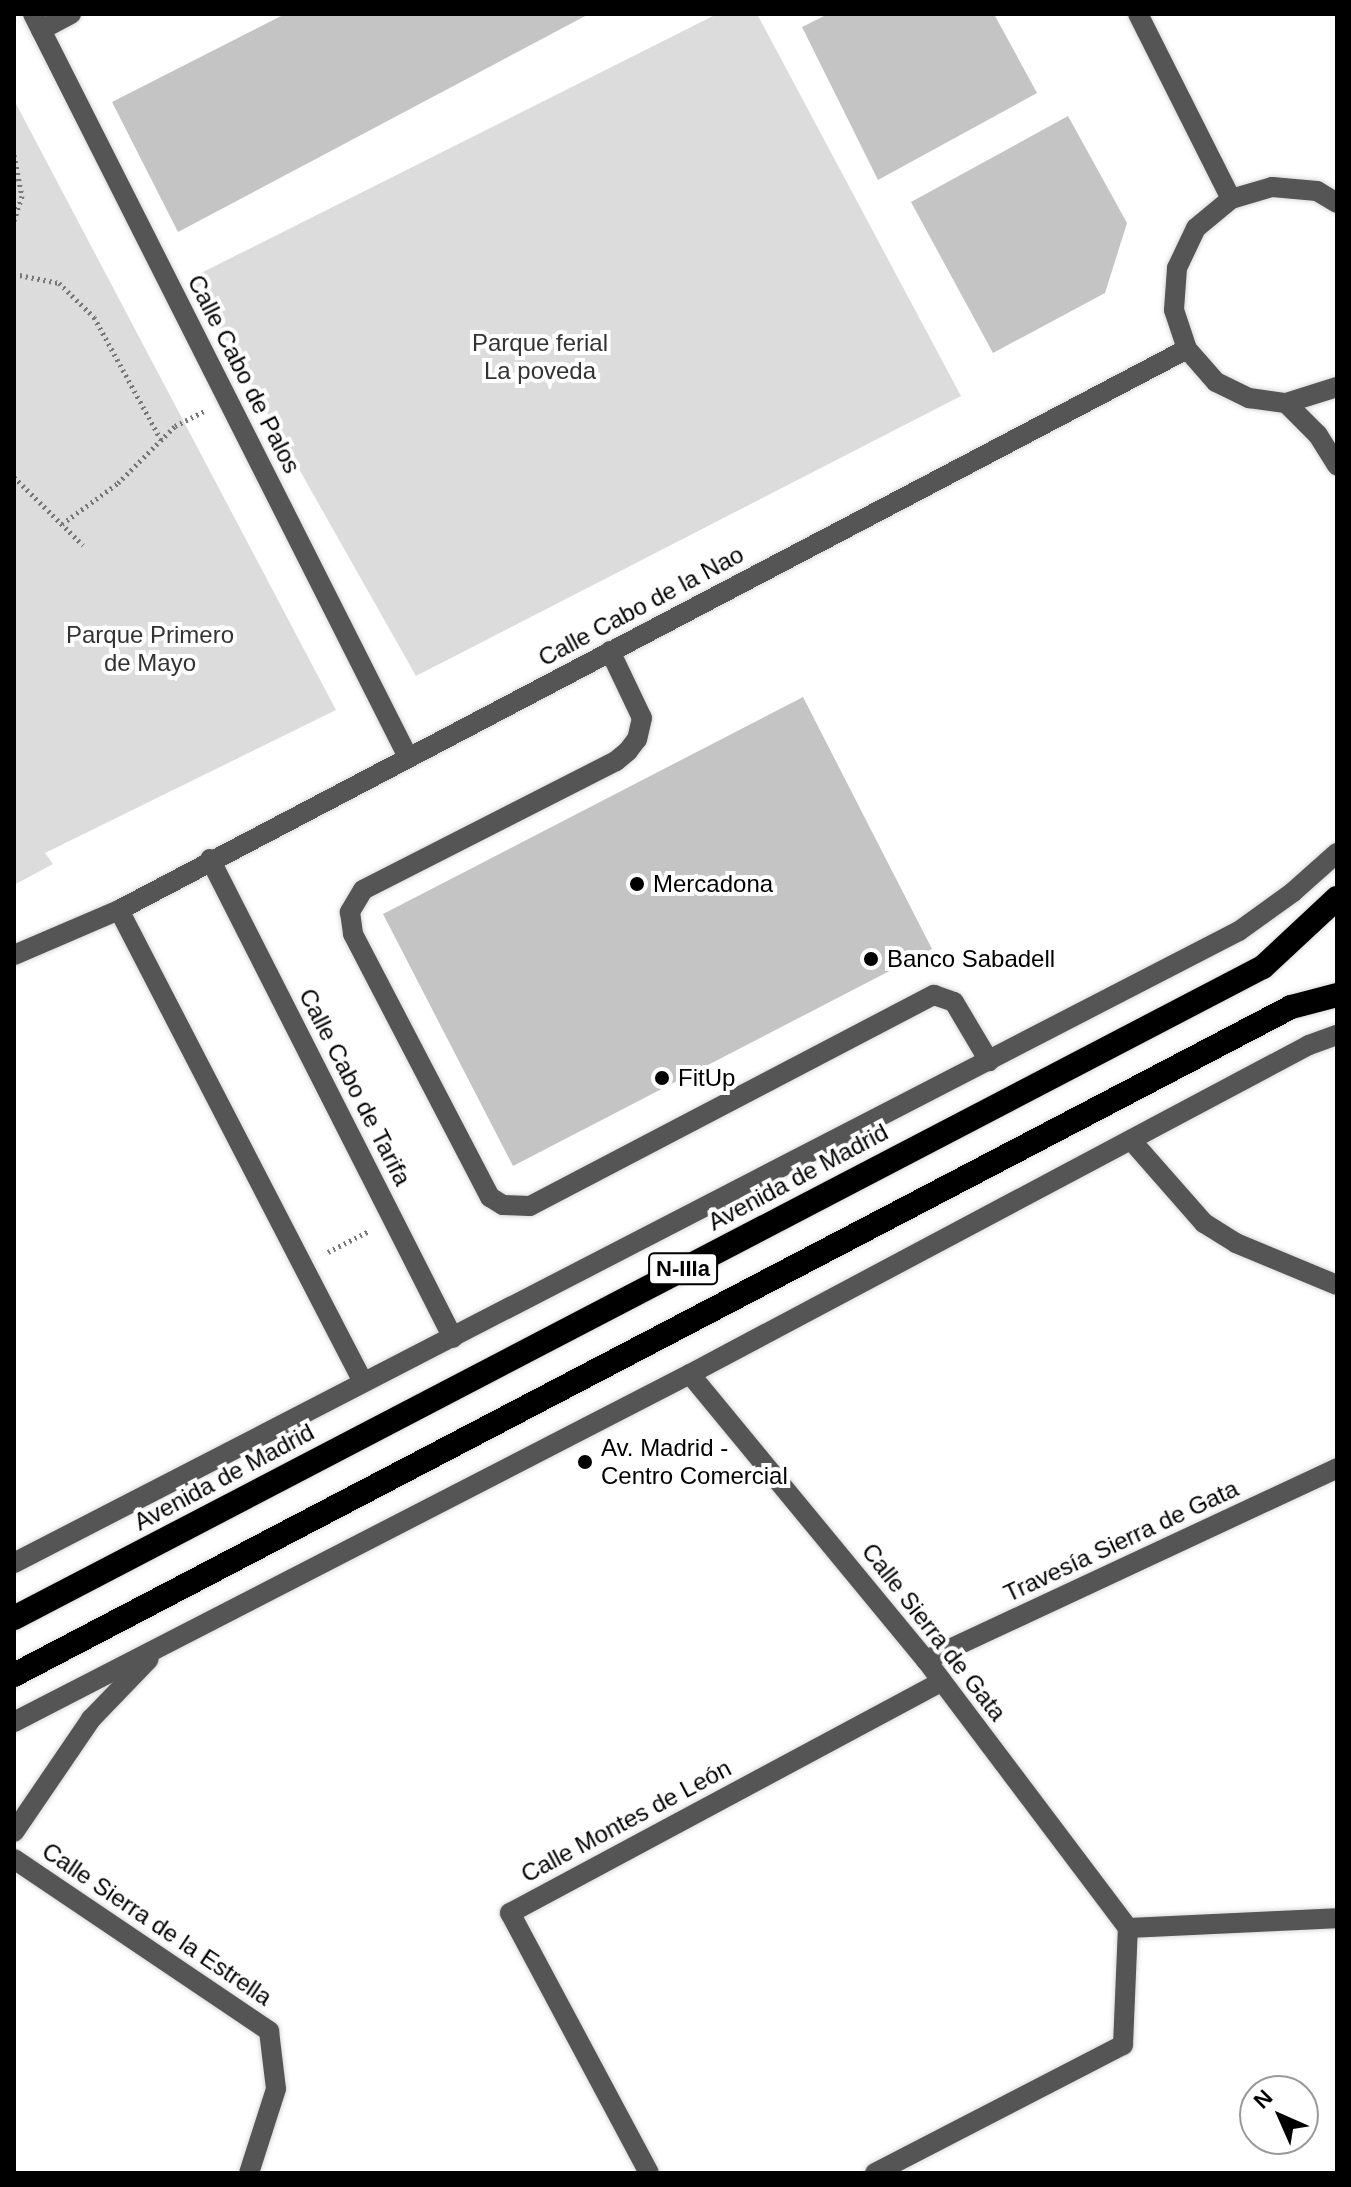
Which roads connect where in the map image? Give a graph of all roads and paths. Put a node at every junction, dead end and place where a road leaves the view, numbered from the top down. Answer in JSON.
{"nodes":[{"id":1,"x":71,"y":14,"type":"edge"},
{"id":2,"x":1138,"y":14,"type":"edge"},
{"id":3,"x":37,"y":22,"type":"edge"},
{"id":4,"x":14,"y":155,"type":"edge"},
{"id":5,"x":1231,"y":199,"type":"junction"},
{"id":6,"x":1337,"y":203,"type":"edge"},
{"id":7,"x":14,"y":221,"type":"edge"},
{"id":8,"x":14,"y":274,"type":"edge"},
{"id":9,"x":1187,"y":349,"type":"junction"},
{"id":10,"x":1337,"y":387,"type":"edge"},
{"id":11,"x":227,"y":399,"type":"junction"},
{"id":12,"x":1286,"y":403,"type":"junction"},
{"id":13,"x":161,"y":440,"type":"junction"},
{"id":14,"x":1337,"y":466,"type":"edge"},
{"id":15,"x":14,"y":477,"type":"edge"},
{"id":16,"x":62,"y":524,"type":"junction"},
{"id":17,"x":83,"y":545,"type":"dead end"},
{"id":18,"x":610,"y":651,"type":"junction"},
{"id":19,"x":408,"y":757,"type":"junction"},
{"id":20,"x":1337,"y":853,"type":"edge"},
{"id":21,"x":210,"y":859,"type":"junction"},
{"id":22,"x":1337,"y":898,"type":"edge"},
{"id":23,"x":119,"y":910,"type":"junction"},
{"id":24,"x":14,"y":955,"type":"edge"},
{"id":25,"x":1337,"y":995,"type":"edge"},
{"id":26,"x":1337,"y":1035,"type":"edge"},
{"id":27,"x":989,"y":1061,"type":"junction"},
{"id":28,"x":1131,"y":1140,"type":"junction"},
{"id":29,"x":393,"y":1219,"type":"junction"},
{"id":30,"x":302,"y":1265,"type":"junction"},
{"id":31,"x":1331,"y":1280,"type":"edge"},
{"id":32,"x":453,"y":1338,"type":"junction"},
{"id":33,"x":690,"y":1374,"type":"junction"},
{"id":34,"x":363,"y":1382,"type":"junction"},
{"id":35,"x":1337,"y":1468,"type":"edge"},
{"id":36,"x":14,"y":1563,"type":"edge"},
{"id":37,"x":14,"y":1618,"type":"edge"},
{"id":38,"x":159,"y":1648,"type":"junction"},
{"id":39,"x":926,"y":1660,"type":"junction"},
{"id":40,"x":14,"y":1675,"type":"edge"},
{"id":41,"x":942,"y":1681,"type":"junction"},
{"id":42,"x":14,"y":1722,"type":"edge"},
{"id":43,"x":14,"y":1832,"type":"edge"},
{"id":44,"x":14,"y":1859,"type":"edge"},
{"id":45,"x":1337,"y":1918,"type":"edge"},
{"id":46,"x":1128,"y":1928,"type":"junction"},
{"id":47,"x":249,"y":2173,"type":"edge"},
{"id":48,"x":649,"y":2173,"type":"edge"},
{"id":49,"x":875,"y":2173,"type":"edge"}],
"edges":[{"from":1,"to":3,"type":"street"},
{"from":2,"to":5,"type":"street"},
{"from":3,"to":11,"type":"street","name":"Calle Cabo de Palos"},
{"from":4,"to":7,"type":"path"},
{"from":5,"to":6,"type":"street"},
{"from":5,"to":9,"type":"street"},
{"from":8,"to":13,"type":"path"},
{"from":9,"to":12,"type":"street"},
{"from":9,"to":18,"type":"street","name":"Calle Cabo de la Nao"},
{"from":10,"to":12,"type":"street"},
{"from":11,"to":13,"type":"path"},
{"from":11,"to":19,"type":"street","name":"Calle Cabo de Palos"},
{"from":12,"to":14,"type":"street"},
{"from":13,"to":16,"type":"path"},
{"from":15,"to":16,"type":"path"},
{"from":16,"to":17,"type":"path"},
{"from":18,"to":19,"type":"street","name":"Calle Cabo de la Nao"},
{"from":18,"to":27,"type":"street"},
{"from":19,"to":21,"type":"street","name":"Calle Cabo de la Nao"},
{"from":20,"to":27,"type":"street"},
{"from":21,"to":23,"type":"street","name":"Calle Cabo de la Nao"},
{"from":21,"to":29,"type":"street","name":"Calle Cabo de Tarifa"},
{"from":22,"to":37,"type":"highway","name":"Avenida de Madrid","number":"N-IIIa"},
{"from":23,"to":24,"type":"street","name":"Calle Cabo de la Nao"},
{"from":23,"to":30,"type":"street"},
{"from":25,"to":40,"type":"highway","number":"N-IIIa"},
{"from":26,"to":28,"type":"street"},
{"from":27,"to":32,"type":"street"},
{"from":28,"to":31,"type":"street"},
{"from":28,"to":33,"type":"street"},
{"from":29,"to":30,"type":"path"},
{"from":29,"to":32,"type":"street","name":"Calle Cabo de Tarifa"},
{"from":30,"to":34,"type":"street"},
{"from":32,"to":34,"type":"street"},
{"from":33,"to":38,"type":"street"},
{"from":33,"to":39,"type":"street","name":"Calle Sierra de Gata"},
{"from":34,"to":36,"type":"street"},
{"from":35,"to":39,"type":"street","name":"Travesía Sierra de Gata"},
{"from":38,"to":42,"type":"street"},
{"from":38,"to":43,"type":"street"},
{"from":39,"to":41,"type":"street","name":"Calle Sierra de Gata"},
{"from":41,"to":46,"type":"street","name":"Calle Sierra de Gata"},
{"from":41,"to":48,"type":"street","name":"Calle Montes de León"},
{"from":44,"to":47,"type":"street","name":"Calle Sierra de la Estrella"},
{"from":45,"to":46,"type":"street"},
{"from":46,"to":49,"type":"street"}]}
